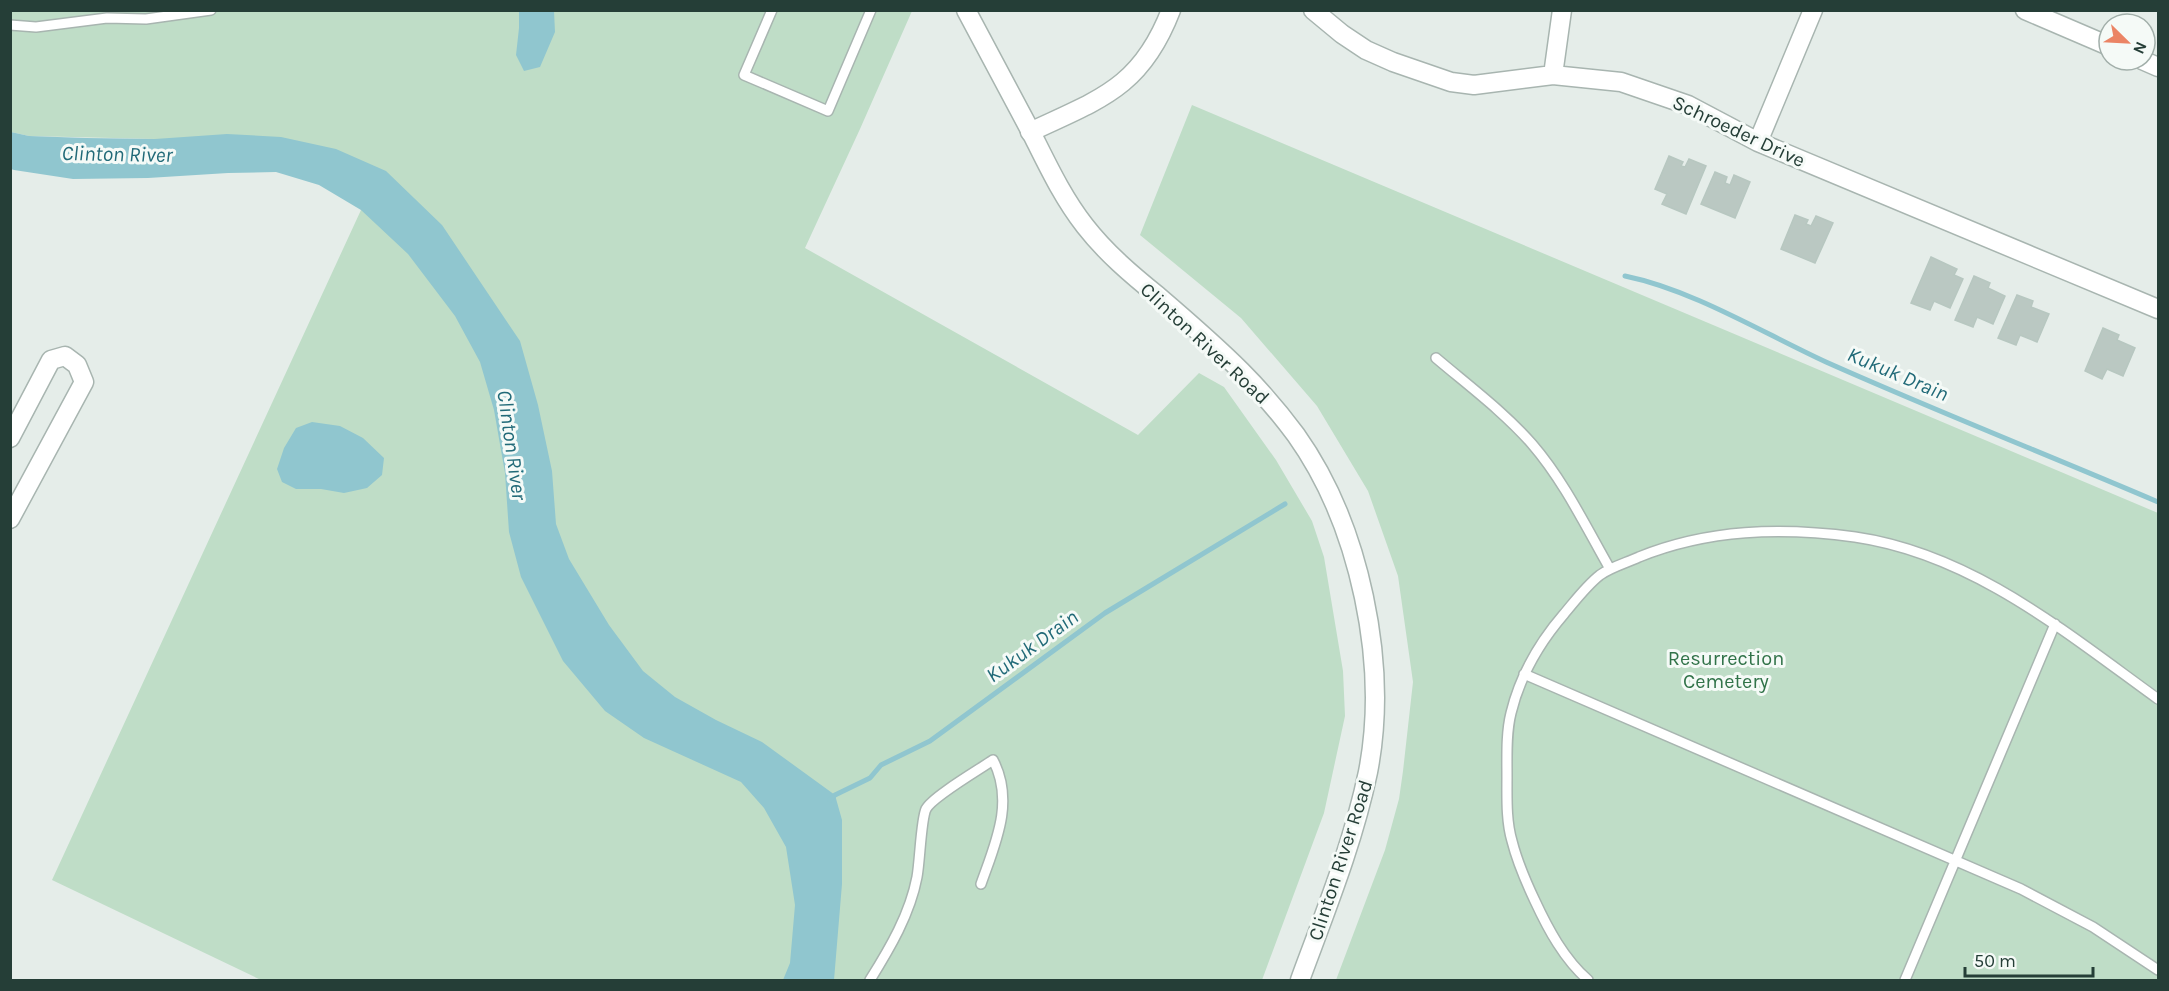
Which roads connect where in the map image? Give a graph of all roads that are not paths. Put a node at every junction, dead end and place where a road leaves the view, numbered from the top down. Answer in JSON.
{"nodes":[{"id":1,"x":211,"y":10,"type":"edge"},
{"id":2,"x":772,"y":10,"type":"edge"},
{"id":3,"x":871,"y":10,"type":"edge"},
{"id":4,"x":966,"y":10,"type":"edge"},
{"id":5,"x":1171,"y":10,"type":"edge"},
{"id":6,"x":1313,"y":10,"type":"edge"},
{"id":7,"x":1562,"y":10,"type":"edge"},
{"id":8,"x":1813,"y":10,"type":"edge"},
{"id":9,"x":2025,"y":10,"type":"edge"},
{"id":10,"x":10,"y":26,"type":"edge"},
{"id":11,"x":2097,"y":41,"type":"edge"},
{"id":12,"x":1553,"y":75,"type":"junction"},
{"id":13,"x":1030,"y":132,"type":"junction"},
{"id":14,"x":1758,"y":142,"type":"junction"},
{"id":15,"x":2158,"y":309,"type":"edge"},
{"id":16,"x":1436,"y":358,"type":"dead end"},
{"id":17,"x":10,"y":438,"type":"edge"},
{"id":18,"x":10,"y":519,"type":"edge"},
{"id":19,"x":1610,"y":569,"type":"junction"},
{"id":20,"x":2055,"y":624,"type":"junction"},
{"id":21,"x":1524,"y":674,"type":"junction"},
{"id":22,"x":2158,"y":699,"type":"edge"},
{"id":23,"x":1956,"y":860,"type":"junction"},
{"id":24,"x":981,"y":884,"type":"dead end"},
{"id":25,"x":2158,"y":970,"type":"edge"},
{"id":26,"x":870,"y":981,"type":"edge"},
{"id":27,"x":1300,"y":981,"type":"edge"},
{"id":28,"x":1588,"y":981,"type":"edge"},
{"id":29,"x":1905,"y":981,"type":"edge"}],
"edges":[{"from":1,"to":10,"type":"lane"},
{"from":2,"to":3,"type":"lane"},
{"from":4,"to":13,"type":"street","name":"Clinton River Road"},
{"from":5,"to":13,"type":"street"},
{"from":6,"to":12,"type":"street","name":"Schroeder Drive"},
{"from":7,"to":12,"type":"street"},
{"from":8,"to":14,"type":"street"},
{"from":9,"to":11,"type":"street"},
{"from":12,"to":14,"type":"street","name":"Schroeder Drive"},
{"from":13,"to":27,"type":"street","name":"Clinton River Road"},
{"from":14,"to":15,"type":"street","name":"Schroeder Drive"},
{"from":16,"to":19,"type":"lane"},
{"from":17,"to":18,"type":"street"},
{"from":19,"to":20,"type":"lane"},
{"from":19,"to":21,"type":"lane"},
{"from":20,"to":22,"type":"lane"},
{"from":20,"to":23,"type":"lane"},
{"from":21,"to":23,"type":"lane"},
{"from":21,"to":28,"type":"lane"},
{"from":23,"to":25,"type":"lane"},
{"from":23,"to":29,"type":"lane"},
{"from":24,"to":26,"type":"lane"}]}
